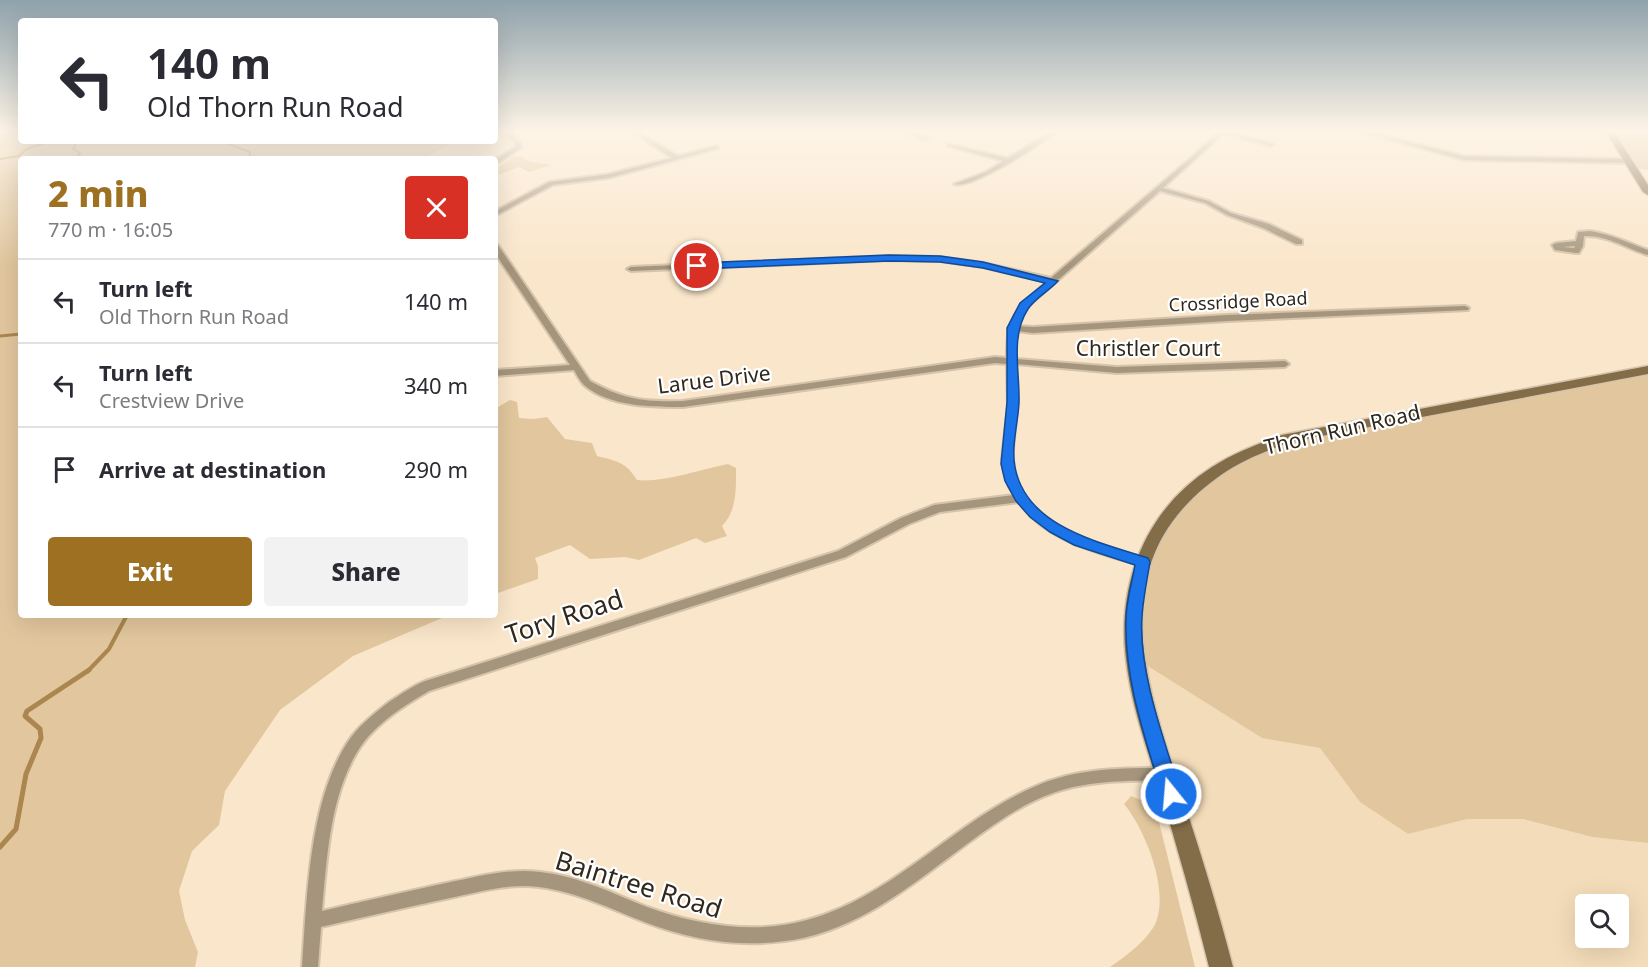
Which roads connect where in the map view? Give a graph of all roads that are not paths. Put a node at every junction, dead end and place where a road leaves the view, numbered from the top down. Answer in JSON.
{"nodes":[{"id":1,"x":600,"y":177,"type":"edge"},
{"id":2,"x":976,"y":177,"type":"edge"},
{"id":3,"x":1172,"y":177,"type":"edge"},
{"id":4,"x":957,"y":184,"type":"dead end"},
{"id":5,"x":1159,"y":189,"type":"junction"},
{"id":6,"x":498,"y":212,"type":"edge"},
{"id":7,"x":1299,"y":242,"type":"dead end"},
{"id":8,"x":1580,"y":243,"type":"dead end"},
{"id":9,"x":498,"y":251,"type":"edge"},
{"id":10,"x":1648,"y":253,"type":"edge"},
{"id":11,"x":630,"y":269,"type":"dead end"},
{"id":12,"x":1053,"y":281,"type":"junction"},
{"id":13,"x":1465,"y":308,"type":"dead end"},
{"id":14,"x":1012,"y":328,"type":"junction"},
{"id":15,"x":1012,"y":361,"type":"junction"},
{"id":16,"x":1284,"y":364,"type":"dead end"},
{"id":17,"x":576,"y":367,"type":"junction"},
{"id":18,"x":1648,"y":370,"type":"edge"},
{"id":19,"x":498,"y":373,"type":"edge"},
{"id":20,"x":1021,"y":498,"type":"junction"},
{"id":21,"x":1143,"y":562,"type":"junction"},
{"id":22,"x":1165,"y":774,"type":"junction"},
{"id":23,"x":314,"y":921,"type":"junction"},
{"id":24,"x":310,"y":967,"type":"edge"},
{"id":25,"x":1221,"y":967,"type":"edge"}],
"edges":[{"from":1,"to":6,"type":"street"},
{"from":2,"to":4,"type":"street"},
{"from":3,"to":5,"type":"street"},
{"from":5,"to":7,"type":"street"},
{"from":5,"to":12,"type":"street"},
{"from":8,"to":10,"type":"street"},
{"from":9,"to":17,"type":"street","name":"Larue Drive"},
{"from":11,"to":12,"type":"street"},
{"from":12,"to":14,"type":"street"},
{"from":13,"to":14,"type":"street","name":"Crossridge Road"},
{"from":14,"to":15,"type":"street"},
{"from":15,"to":16,"type":"street","name":"Christler Court"},
{"from":15,"to":17,"type":"street","name":"Larue Drive"},
{"from":15,"to":20,"type":"street"},
{"from":17,"to":19,"type":"street"},
{"from":18,"to":21,"type":"street","name":"Thorn Run Road"},
{"from":20,"to":21,"type":"street"},
{"from":20,"to":23,"type":"street","name":"Tory Road"},
{"from":21,"to":22,"type":"street","name":"Thorn Run Road"},
{"from":22,"to":23,"type":"street","name":"Baintree Road"},
{"from":22,"to":25,"type":"street","name":"Thorn Run Road"},
{"from":23,"to":24,"type":"street","name":"Tory Road"}]}
